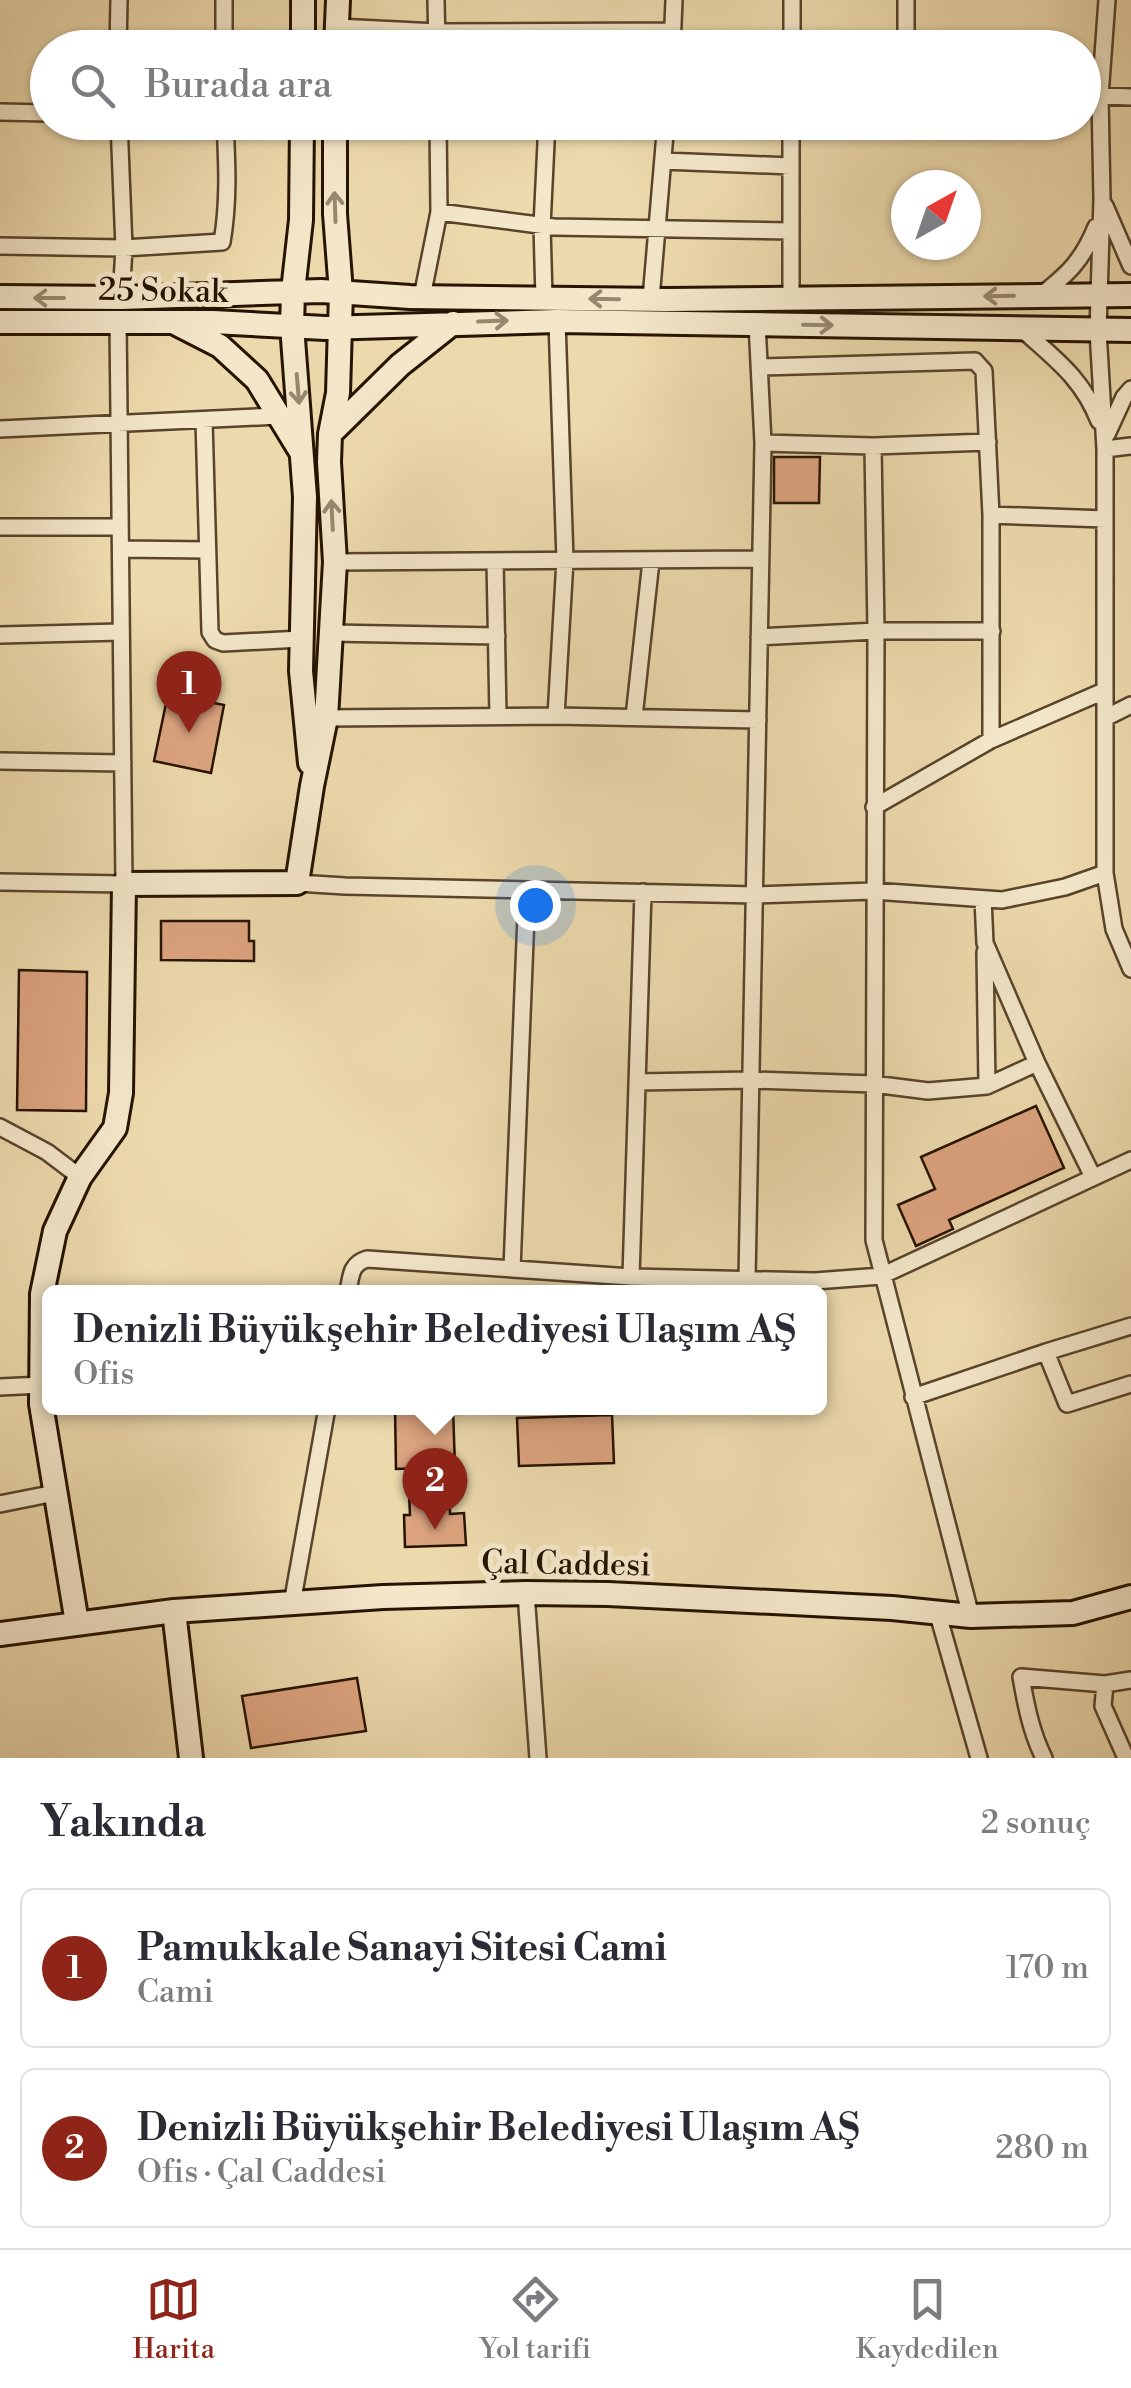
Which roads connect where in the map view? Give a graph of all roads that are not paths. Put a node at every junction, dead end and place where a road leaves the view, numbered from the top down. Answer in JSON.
{"nodes":[{"id":1,"x":119,"y":0,"type":"edge"},
{"id":2,"x":224,"y":0,"type":"edge"},
{"id":3,"x":303,"y":0,"type":"edge"},
{"id":4,"x":338,"y":0,"type":"edge"},
{"id":5,"x":436,"y":0,"type":"edge"},
{"id":6,"x":674,"y":0,"type":"edge"},
{"id":7,"x":792,"y":0,"type":"edge"},
{"id":8,"x":906,"y":0,"type":"edge"},
{"id":9,"x":1107,"y":0,"type":"edge"},
{"id":10,"x":118,"y":30,"type":"edge"},
{"id":11,"x":224,"y":30,"type":"edge"},
{"id":12,"x":303,"y":30,"type":"edge"},
{"id":13,"x":337,"y":30,"type":"edge"},
{"id":14,"x":437,"y":30,"type":"edge"},
{"id":15,"x":672,"y":30,"type":"edge"},
{"id":16,"x":792,"y":30,"type":"edge"},
{"id":17,"x":906,"y":30,"type":"edge"},
{"id":18,"x":1101,"y":38,"type":"edge"},
{"id":19,"x":1101,"y":96,"type":"edge"},
{"id":20,"x":1131,"y":97,"type":"edge"},
{"id":21,"x":0,"y":112,"type":"edge"},
{"id":22,"x":30,"y":113,"type":"edge"},
{"id":23,"x":120,"y":140,"type":"edge"},
{"id":24,"x":226,"y":140,"type":"edge"},
{"id":25,"x":302,"y":140,"type":"edge"},
{"id":26,"x":335,"y":140,"type":"edge"},
{"id":27,"x":438,"y":140,"type":"edge"},
{"id":28,"x":546,"y":140,"type":"edge"},
{"id":29,"x":665,"y":140,"type":"edge"},
{"id":30,"x":791,"y":140,"type":"edge"},
{"id":31,"x":1096,"y":140,"type":"edge"},
{"id":32,"x":663,"y":161,"type":"junction"},
{"id":33,"x":791,"y":166,"type":"junction"},
{"id":34,"x":1102,"y":199,"type":"junction"},
{"id":35,"x":439,"y":212,"type":"junction"},
{"id":36,"x":542,"y":226,"type":"junction"},
{"id":37,"x":658,"y":228,"type":"junction"},
{"id":38,"x":791,"y":231,"type":"junction"},
{"id":39,"x":0,"y":246,"type":"edge"},
{"id":40,"x":124,"y":248,"type":"junction"},
{"id":41,"x":1131,"y":266,"type":"edge"},
{"id":42,"x":331,"y":291,"type":"junction"},
{"id":43,"x":293,"y":292,"type":"junction"},
{"id":44,"x":1131,"y":294,"type":"edge"},
{"id":45,"x":1098,"y":295,"type":"junction"},
{"id":46,"x":422,"y":296,"type":"junction"},
{"id":47,"x":1040,"y":296,"type":"junction"},
{"id":48,"x":0,"y":298,"type":"edge"},
{"id":49,"x":544,"y":298,"type":"junction"},
{"id":50,"x":790,"y":298,"type":"junction"},
{"id":51,"x":651,"y":300,"type":"junction"},
{"id":52,"x":120,"y":310,"type":"junction"},
{"id":53,"x":557,"y":321,"type":"junction"},
{"id":54,"x":0,"y":322,"type":"edge"},
{"id":55,"x":174,"y":322,"type":"junction"},
{"id":56,"x":454,"y":322,"type":"junction"},
{"id":57,"x":758,"y":324,"type":"junction"},
{"id":58,"x":292,"y":326,"type":"junction"},
{"id":59,"x":333,"y":328,"type":"junction"},
{"id":60,"x":1023,"y":330,"type":"junction"},
{"id":61,"x":1131,"y":330,"type":"edge"},
{"id":62,"x":1098,"y":331,"type":"junction"},
{"id":63,"x":758,"y":367,"type":"junction"},
{"id":64,"x":1131,"y":388,"type":"edge"},
{"id":65,"x":278,"y":416,"type":"junction"},
{"id":66,"x":204,"y":420,"type":"junction"},
{"id":67,"x":119,"y":424,"type":"junction"},
{"id":68,"x":0,"y":430,"type":"edge"},
{"id":69,"x":330,"y":434,"type":"junction"},
{"id":70,"x":988,"y":442,"type":"junction"},
{"id":71,"x":763,"y":443,"type":"junction"},
{"id":72,"x":1105,"y":443,"type":"junction"},
{"id":73,"x":873,"y":446,"type":"junction"},
{"id":74,"x":1131,"y":446,"type":"edge"},
{"id":75,"x":303,"y":454,"type":"junction"},
{"id":76,"x":991,"y":515,"type":"junction"},
{"id":77,"x":1105,"y":520,"type":"junction"},
{"id":78,"x":0,"y":527,"type":"edge"},
{"id":79,"x":120,"y":527,"type":"junction"},
{"id":80,"x":120,"y":550,"type":"junction"},
{"id":81,"x":207,"y":550,"type":"junction"},
{"id":82,"x":760,"y":559,"type":"junction"},
{"id":83,"x":565,"y":560,"type":"junction"},
{"id":84,"x":495,"y":561,"type":"junction"},
{"id":85,"x":651,"y":561,"type":"junction"},
{"id":86,"x":335,"y":562,"type":"junction"},
{"id":87,"x":992,"y":631,"type":"junction"},
{"id":88,"x":121,"y":632,"type":"junction"},
{"id":89,"x":331,"y":632,"type":"junction"},
{"id":90,"x":876,"y":632,"type":"junction"},
{"id":91,"x":0,"y":635,"type":"edge"},
{"id":92,"x":497,"y":636,"type":"junction"},
{"id":93,"x":760,"y":637,"type":"junction"},
{"id":94,"x":302,"y":639,"type":"junction"},
{"id":95,"x":1104,"y":690,"type":"junction"},
{"id":96,"x":1131,"y":705,"type":"edge"},
{"id":97,"x":498,"y":716,"type":"junction"},
{"id":98,"x":556,"y":716,"type":"junction"},
{"id":99,"x":326,"y":718,"type":"junction"},
{"id":100,"x":634,"y":718,"type":"junction"},
{"id":101,"x":1106,"y":718,"type":"junction"},
{"id":102,"x":758,"y":720,"type":"junction"},
{"id":103,"x":991,"y":740,"type":"junction"},
{"id":104,"x":0,"y":761,"type":"edge"},
{"id":105,"x":123,"y":763,"type":"junction"},
{"id":106,"x":312,"y":786,"type":"junction"},
{"id":107,"x":874,"y":807,"type":"junction"},
{"id":108,"x":1105,"y":873,"type":"junction"},
{"id":109,"x":0,"y":882,"type":"edge"},
{"id":110,"x":297,"y":882,"type":"junction"},
{"id":111,"x":124,"y":884,"type":"junction"},
{"id":112,"x":527,"y":890,"type":"junction"},
{"id":113,"x":874,"y":891,"type":"junction"},
{"id":114,"x":643,"y":892,"type":"junction"},
{"id":115,"x":756,"y":894,"type":"junction"},
{"id":116,"x":983,"y":898,"type":"junction"},
{"id":117,"x":985,"y":943,"type":"junction"},
{"id":118,"x":1131,"y":969,"type":"edge"},
{"id":119,"x":1037,"y":1063,"type":"junction"},
{"id":120,"x":752,"y":1080,"type":"junction"},
{"id":121,"x":637,"y":1082,"type":"junction"},
{"id":122,"x":873,"y":1084,"type":"junction"},
{"id":123,"x":987,"y":1086,"type":"junction"},
{"id":124,"x":0,"y":1126,"type":"edge"},
{"id":125,"x":1131,"y":1160,"type":"edge"},
{"id":126,"x":80,"y":1177,"type":"junction"},
{"id":127,"x":1093,"y":1177,"type":"junction"},
{"id":128,"x":512,"y":1269,"type":"junction"},
{"id":129,"x":881,"y":1276,"type":"junction"},
{"id":130,"x":631,"y":1278,"type":"junction"},
{"id":131,"x":747,"y":1280,"type":"junction"},
{"id":132,"x":44,"y":1285,"type":"edge"},
{"id":133,"x":349,"y":1285,"type":"edge"},
{"id":134,"x":42,"y":1294,"type":"edge"},
{"id":135,"x":1131,"y":1326,"type":"edge"},
{"id":136,"x":1046,"y":1352,"type":"junction"},
{"id":137,"x":1131,"y":1384,"type":"edge"},
{"id":138,"x":42,"y":1385,"type":"junction"},
{"id":139,"x":0,"y":1386,"type":"edge"},
{"id":140,"x":913,"y":1397,"type":"junction"},
{"id":141,"x":42,"y":1410,"type":"edge"},
{"id":142,"x":43,"y":1415,"type":"edge"},
{"id":143,"x":326,"y":1415,"type":"edge"},
{"id":144,"x":56,"y":1493,"type":"junction"},
{"id":145,"x":0,"y":1504,"type":"edge"},
{"id":146,"x":526,"y":1593,"type":"junction"},
{"id":147,"x":1131,"y":1597,"type":"edge"},
{"id":148,"x":292,"y":1604,"type":"junction"},
{"id":149,"x":174,"y":1611,"type":"junction"},
{"id":150,"x":936,"y":1611,"type":"junction"},
{"id":151,"x":971,"y":1616,"type":"junction"},
{"id":152,"x":78,"y":1623,"type":"junction"},
{"id":153,"x":0,"y":1634,"type":"edge"},
{"id":154,"x":1131,"y":1680,"type":"edge"},
{"id":155,"x":1105,"y":1684,"type":"junction"},
{"id":156,"x":191,"y":1758,"type":"edge"},
{"id":157,"x":538,"y":1758,"type":"edge"},
{"id":158,"x":979,"y":1758,"type":"edge"},
{"id":159,"x":1044,"y":1758,"type":"edge"},
{"id":160,"x":1126,"y":1758,"type":"edge"}],
"edges":[{"from":1,"to":10,"type":"street"},
{"from":2,"to":11,"type":"street"},
{"from":3,"to":12,"type":"street"},
{"from":4,"to":13,"type":"street"},
{"from":5,"to":14,"type":"street"},
{"from":6,"to":15,"type":"street"},
{"from":7,"to":16,"type":"street"},
{"from":8,"to":17,"type":"street"},
{"from":9,"to":18,"type":"street"},
{"from":19,"to":20,"type":"street"},
{"from":21,"to":22,"type":"street"},
{"from":23,"to":40,"type":"street"},
{"from":24,"to":40,"type":"street"},
{"from":25,"to":43,"type":"street"},
{"from":42,"to":26,"type":"street","one_way":true},
{"from":27,"to":35,"type":"street"},
{"from":28,"to":36,"type":"street"},
{"from":29,"to":32,"type":"street"},
{"from":30,"to":33,"type":"street"},
{"from":31,"to":34,"type":"street"},
{"from":32,"to":33,"type":"street"},
{"from":32,"to":37,"type":"street"},
{"from":33,"to":38,"type":"street"},
{"from":34,"to":41,"type":"street"},
{"from":34,"to":45,"type":"street"},
{"from":34,"to":47,"type":"street"},
{"from":35,"to":36,"type":"street"},
{"from":35,"to":46,"type":"street"},
{"from":36,"to":37,"type":"street"},
{"from":36,"to":49,"type":"street"},
{"from":37,"to":38,"type":"street"},
{"from":37,"to":51,"type":"street"},
{"from":38,"to":50,"type":"street"},
{"from":39,"to":40,"type":"street"},
{"from":40,"to":52,"type":"street"},
{"from":42,"to":43,"type":"street","name":"25 Sokak"},
{"from":42,"to":46,"type":"street","name":"25 Sokak"},
{"from":42,"to":59,"type":"street"},
{"from":43,"to":52,"type":"street","name":"25 Sokak"},
{"from":43,"to":58,"type":"street"},
{"from":44,"to":45,"type":"street","name":"25 Sokak"},
{"from":45,"to":47,"type":"street","name":"25 Sokak"},
{"from":45,"to":62,"type":"street"},
{"from":46,"to":49,"type":"street","name":"25 Sokak"},
{"from":47,"to":50,"type":"street","name":"25 Sokak","one_way":true},
{"from":52,"to":48,"type":"street","name":"25 Sokak","one_way":true},
{"from":51,"to":49,"type":"street","name":"25 Sokak","one_way":true},
{"from":50,"to":51,"type":"street","name":"25 Sokak"},
{"from":52,"to":54,"type":"street","name":"25 Sokak"},
{"from":52,"to":55,"type":"street","name":"25 Sokak"},
{"from":52,"to":67,"type":"street"},
{"from":56,"to":53,"type":"street","name":"25 Sokak","one_way":true},
{"from":53,"to":57,"type":"street","name":"25 Sokak"},
{"from":53,"to":83,"type":"street"},
{"from":55,"to":58,"type":"street","name":"25 Sokak"},
{"from":55,"to":65,"type":"street"},
{"from":56,"to":59,"type":"street","name":"25 Sokak"},
{"from":56,"to":69,"type":"street"},
{"from":57,"to":60,"type":"street","name":"25 Sokak","one_way":true},
{"from":57,"to":63,"type":"street"},
{"from":58,"to":59,"type":"street","name":"25 Sokak"},
{"from":58,"to":75,"type":"street","one_way":true},
{"from":59,"to":69,"type":"street"},
{"from":60,"to":62,"type":"street","name":"25 Sokak"},
{"from":60,"to":72,"type":"street"},
{"from":61,"to":62,"type":"street","name":"25 Sokak"},
{"from":62,"to":72,"type":"street"},
{"from":63,"to":70,"type":"street"},
{"from":63,"to":71,"type":"street"},
{"from":64,"to":72,"type":"street"},
{"from":65,"to":66,"type":"street"},
{"from":65,"to":75,"type":"street"},
{"from":66,"to":67,"type":"street"},
{"from":66,"to":81,"type":"street"},
{"from":67,"to":68,"type":"street"},
{"from":67,"to":79,"type":"street"},
{"from":86,"to":69,"type":"street","one_way":true},
{"from":70,"to":73,"type":"street"},
{"from":70,"to":76,"type":"street"},
{"from":71,"to":73,"type":"street"},
{"from":71,"to":82,"type":"street"},
{"from":72,"to":74,"type":"street"},
{"from":72,"to":77,"type":"street"},
{"from":73,"to":90,"type":"street"},
{"from":75,"to":94,"type":"street"},
{"from":76,"to":77,"type":"street"},
{"from":76,"to":87,"type":"street"},
{"from":77,"to":95,"type":"street"},
{"from":78,"to":79,"type":"street"},
{"from":79,"to":80,"type":"street"},
{"from":80,"to":81,"type":"street"},
{"from":80,"to":88,"type":"street"},
{"from":81,"to":94,"type":"street"},
{"from":82,"to":85,"type":"street"},
{"from":82,"to":93,"type":"street"},
{"from":83,"to":84,"type":"street"},
{"from":83,"to":85,"type":"street"},
{"from":83,"to":98,"type":"street"},
{"from":84,"to":86,"type":"street"},
{"from":84,"to":92,"type":"street"},
{"from":85,"to":100,"type":"street"},
{"from":86,"to":89,"type":"street"},
{"from":87,"to":90,"type":"street"},
{"from":87,"to":103,"type":"street"},
{"from":88,"to":91,"type":"street"},
{"from":88,"to":105,"type":"street"},
{"from":89,"to":92,"type":"street"},
{"from":89,"to":99,"type":"street"},
{"from":90,"to":93,"type":"street"},
{"from":90,"to":107,"type":"street"},
{"from":92,"to":97,"type":"street"},
{"from":93,"to":102,"type":"street"},
{"from":94,"to":106,"type":"street"},
{"from":95,"to":101,"type":"street"},
{"from":95,"to":103,"type":"street"},
{"from":96,"to":101,"type":"street"},
{"from":97,"to":98,"type":"street"},
{"from":97,"to":99,"type":"street"},
{"from":98,"to":100,"type":"street"},
{"from":99,"to":106,"type":"street"},
{"from":100,"to":102,"type":"street"},
{"from":101,"to":108,"type":"street"},
{"from":102,"to":115,"type":"street"},
{"from":103,"to":107,"type":"street"},
{"from":104,"to":105,"type":"street"},
{"from":105,"to":111,"type":"street"},
{"from":106,"to":110,"type":"street"},
{"from":107,"to":113,"type":"street"},
{"from":108,"to":116,"type":"street"},
{"from":108,"to":118,"type":"street"},
{"from":109,"to":111,"type":"street"},
{"from":110,"to":111,"type":"street"},
{"from":110,"to":112,"type":"street"},
{"from":111,"to":126,"type":"street"},
{"from":112,"to":114,"type":"street"},
{"from":112,"to":128,"type":"street"},
{"from":113,"to":115,"type":"street"},
{"from":113,"to":116,"type":"street"},
{"from":113,"to":122,"type":"street"},
{"from":114,"to":115,"type":"street"},
{"from":114,"to":121,"type":"street"},
{"from":115,"to":120,"type":"street"},
{"from":116,"to":117,"type":"street"},
{"from":117,"to":119,"type":"street"},
{"from":117,"to":123,"type":"street"},
{"from":119,"to":123,"type":"street"},
{"from":119,"to":127,"type":"street"},
{"from":120,"to":121,"type":"street"},
{"from":120,"to":122,"type":"street"},
{"from":120,"to":131,"type":"street"},
{"from":121,"to":130,"type":"street"},
{"from":122,"to":123,"type":"street"},
{"from":122,"to":129,"type":"street"},
{"from":124,"to":126,"type":"street"},
{"from":125,"to":127,"type":"street"},
{"from":126,"to":132,"type":"street"},
{"from":127,"to":129,"type":"street"},
{"from":128,"to":130,"type":"street"},
{"from":128,"to":133,"type":"street"},
{"from":129,"to":131,"type":"street"},
{"from":129,"to":140,"type":"street"},
{"from":130,"to":131,"type":"street"},
{"from":134,"to":138,"type":"street"},
{"from":135,"to":136,"type":"street"},
{"from":136,"to":137,"type":"street"},
{"from":136,"to":140,"type":"street"},
{"from":138,"to":139,"type":"street"},
{"from":138,"to":141,"type":"street"},
{"from":140,"to":151,"type":"street"},
{"from":142,"to":144,"type":"street"},
{"from":143,"to":148,"type":"street"},
{"from":144,"to":145,"type":"street"},
{"from":144,"to":152,"type":"street"},
{"from":146,"to":148,"type":"street","name":"Çal Caddesi"},
{"from":146,"to":150,"type":"street","name":"Çal Caddesi"},
{"from":146,"to":157,"type":"street"},
{"from":147,"to":151,"type":"street","name":"Çal Caddesi"},
{"from":148,"to":149,"type":"street","name":"Çal Caddesi"},
{"from":149,"to":152,"type":"street","name":"Çal Caddesi"},
{"from":149,"to":156,"type":"street"},
{"from":150,"to":151,"type":"street","name":"Çal Caddesi"},
{"from":150,"to":158,"type":"street"},
{"from":152,"to":153,"type":"street","name":"Çal Caddesi"},
{"from":154,"to":155,"type":"street"},
{"from":155,"to":159,"type":"street"},
{"from":155,"to":160,"type":"street"}]}
